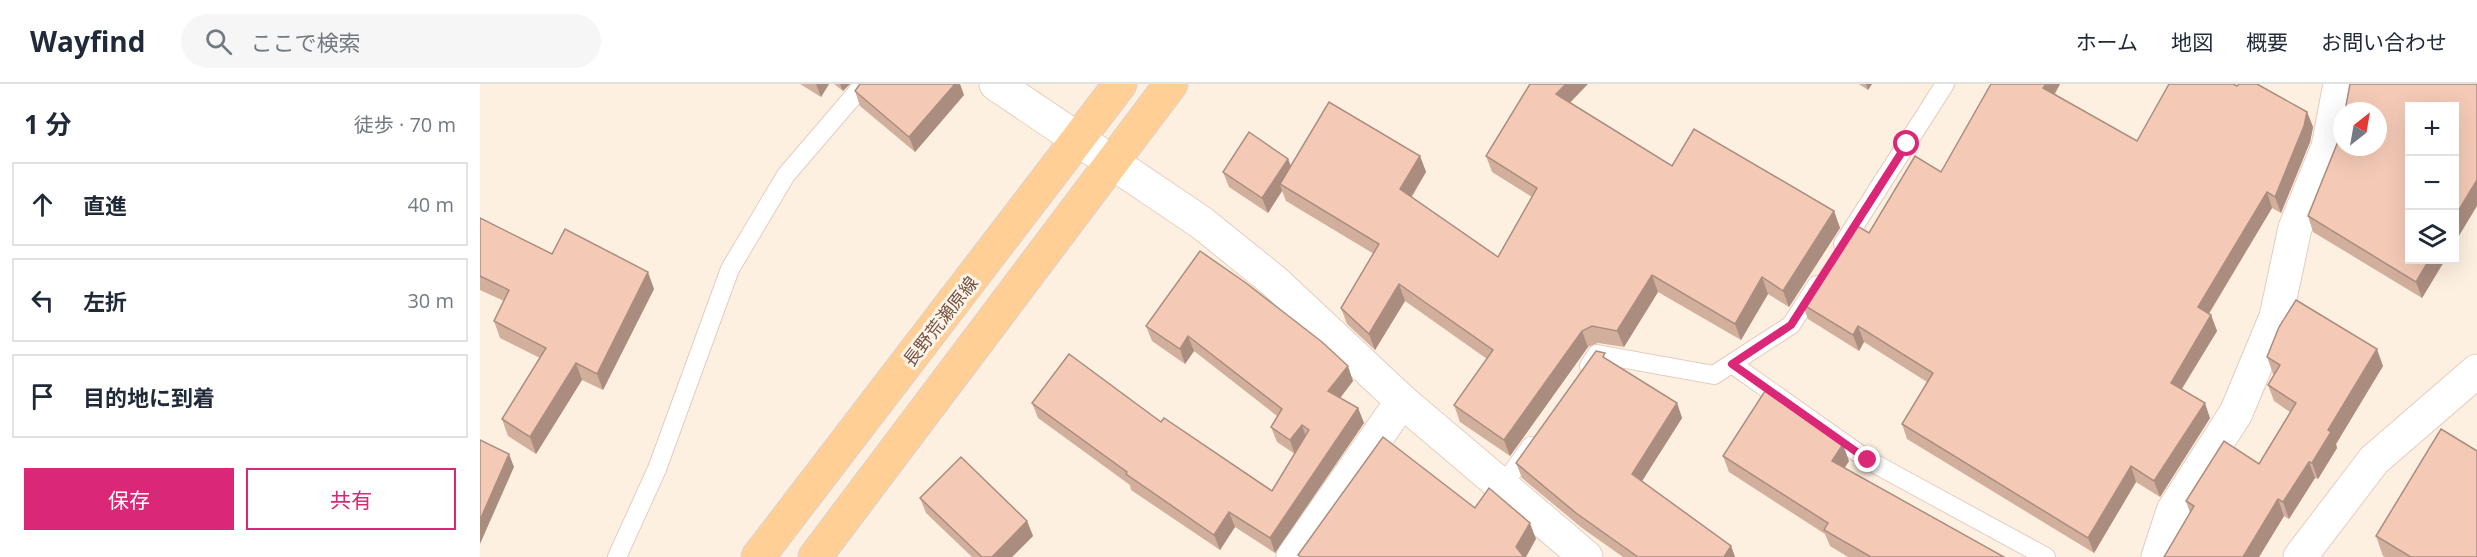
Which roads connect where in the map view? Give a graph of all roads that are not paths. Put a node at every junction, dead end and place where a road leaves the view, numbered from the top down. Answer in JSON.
{"nodes":[{"id":1,"x":864,"y":84,"type":"edge"},
{"id":2,"x":996,"y":84,"type":"edge"},
{"id":3,"x":1120,"y":84,"type":"edge"},
{"id":4,"x":1171,"y":84,"type":"edge"},
{"id":5,"x":1945,"y":84,"type":"edge"},
{"id":6,"x":2340,"y":84,"type":"edge"},
{"id":7,"x":1079,"y":141,"type":"junction"},
{"id":8,"x":1111,"y":163,"type":"junction"},
{"id":9,"x":1836,"y":255,"type":"edge"},
{"id":10,"x":1823,"y":275,"type":"edge"},
{"id":11,"x":1732,"y":364,"type":"junction"},
{"id":12,"x":2477,"y":371,"type":"edge"},
{"id":13,"x":1577,"y":382,"type":"edge"},
{"id":14,"x":1402,"y":401,"type":"junction"},
{"id":15,"x":1544,"y":428,"type":"edge"},
{"id":16,"x":1503,"y":485,"type":"junction"},
{"id":17,"x":616,"y":557,"type":"edge"},
{"id":18,"x":758,"y":557,"type":"edge"},
{"id":19,"x":815,"y":557,"type":"edge"},
{"id":20,"x":1293,"y":557,"type":"edge"},
{"id":21,"x":1586,"y":557,"type":"edge"},
{"id":22,"x":2046,"y":557,"type":"edge"},
{"id":23,"x":2158,"y":557,"type":"edge"},
{"id":24,"x":2300,"y":557,"type":"edge"}],
"edges":[{"from":1,"to":17,"type":"lane"},
{"from":2,"to":7,"type":"street"},
{"from":3,"to":7,"type":"main road","name":"長野荒瀬原線"},
{"from":4,"to":8,"type":"main road"},
{"from":5,"to":9,"type":"lane"},
{"from":6,"to":23,"type":"street"},
{"from":7,"to":8,"type":"street"},
{"from":7,"to":18,"type":"main road","name":"長野荒瀬原線"},
{"from":8,"to":14,"type":"street"},
{"from":8,"to":19,"type":"main road"},
{"from":10,"to":11,"type":"lane"},
{"from":11,"to":13,"type":"lane"},
{"from":11,"to":22,"type":"lane"},
{"from":12,"to":24,"type":"street"},
{"from":14,"to":16,"type":"street"},
{"from":14,"to":20,"type":"street"},
{"from":15,"to":16,"type":"lane"},
{"from":16,"to":21,"type":"street"}]}
